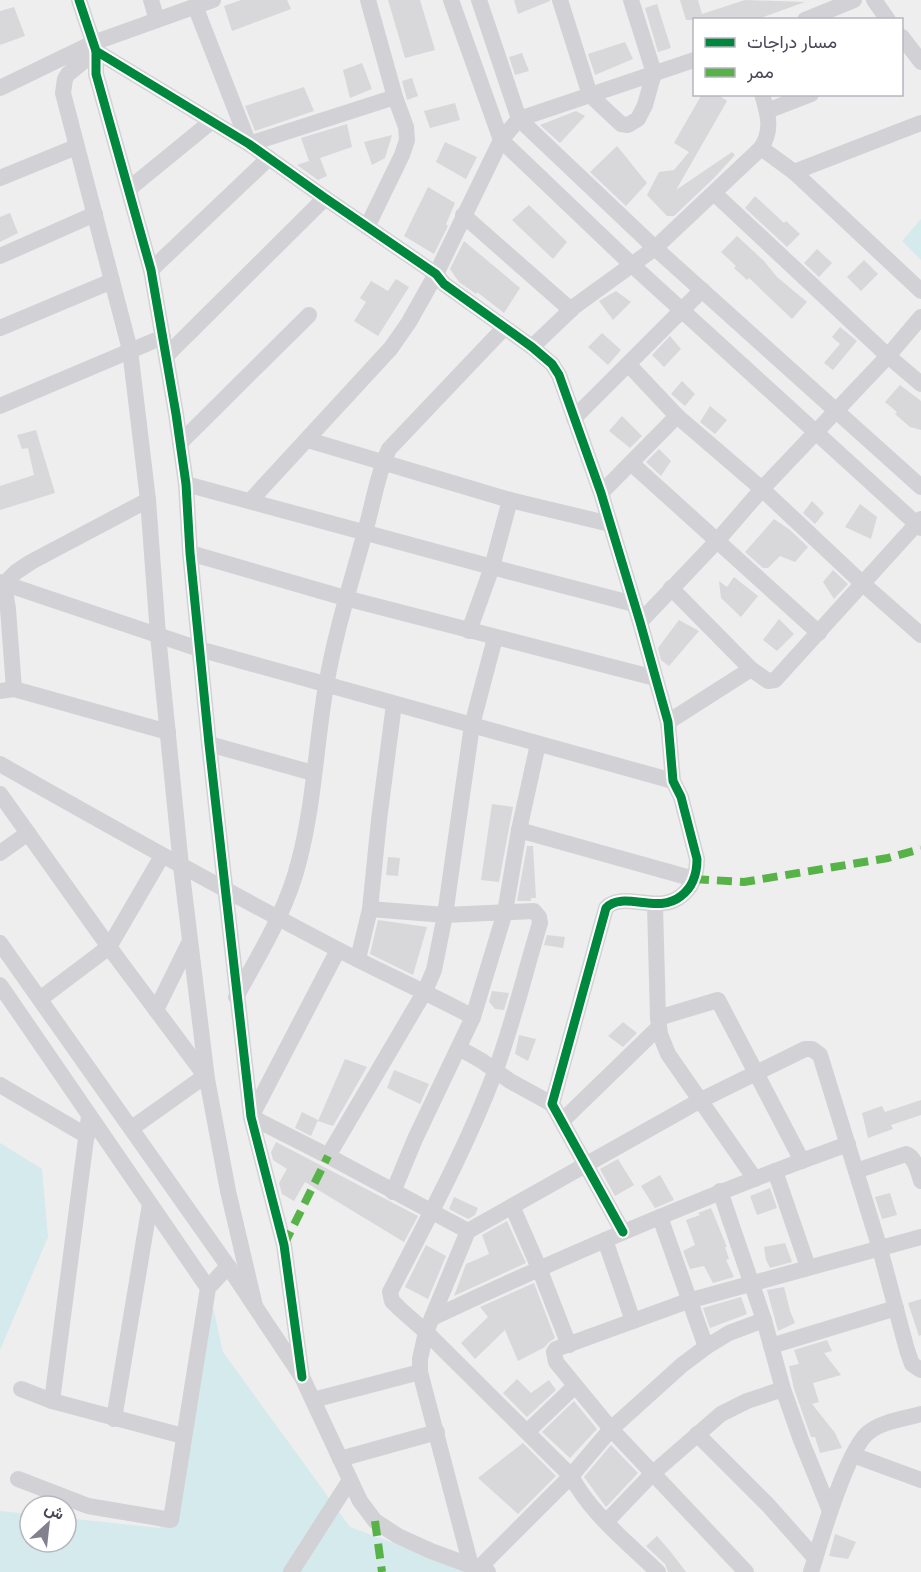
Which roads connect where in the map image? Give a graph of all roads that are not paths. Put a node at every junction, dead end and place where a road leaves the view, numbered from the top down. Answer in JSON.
{"nodes":[{"id":1,"x":79,"y":0,"type":"edge"},
{"id":2,"x":151,"y":0,"type":"edge"},
{"id":3,"x":213,"y":0,"type":"edge"},
{"id":4,"x":368,"y":0,"type":"edge"},
{"id":5,"x":451,"y":0,"type":"edge"},
{"id":6,"x":479,"y":0,"type":"edge"},
{"id":7,"x":560,"y":0,"type":"edge"},
{"id":8,"x":854,"y":0,"type":"edge"},
{"id":9,"x":874,"y":0,"type":"edge"},
{"id":10,"x":637,"y":2,"type":"edge"},
{"id":11,"x":195,"y":6,"type":"junction"},
{"id":12,"x":810,"y":18,"type":"edge"},
{"id":13,"x":887,"y":18,"type":"edge"},
{"id":14,"x":157,"y":20,"type":"junction"},
{"id":15,"x":903,"y":39,"type":"edge"},
{"id":16,"x":95,"y":47,"type":"junction"},
{"id":17,"x":693,"y":60,"type":"edge"},
{"id":18,"x":913,"y":60,"type":"edge"},
{"id":19,"x":654,"y":73,"type":"junction"},
{"id":20,"x":0,"y":88,"type":"edge"},
{"id":21,"x":590,"y":95,"type":"junction"},
{"id":22,"x":801,"y":96,"type":"edge"},
{"id":23,"x":395,"y":97,"type":"junction"},
{"id":24,"x":765,"y":103,"type":"edge"},
{"id":25,"x":519,"y":119,"type":"junction"},
{"id":26,"x":212,"y":121,"type":"junction"},
{"id":27,"x":921,"y":123,"type":"edge"},
{"id":28,"x":501,"y":140,"type":"junction"},
{"id":29,"x":249,"y":144,"type":"junction"},
{"id":30,"x":76,"y":147,"type":"junction"},
{"id":31,"x":761,"y":148,"type":"junction"},
{"id":32,"x":269,"y":158,"type":"junction"},
{"id":33,"x":794,"y":172,"type":"junction"},
{"id":34,"x":0,"y":178,"type":"edge"},
{"id":35,"x":130,"y":188,"type":"junction"},
{"id":36,"x":714,"y":193,"type":"junction"},
{"id":37,"x":325,"y":198,"type":"junction"},
{"id":38,"x":95,"y":214,"type":"junction"},
{"id":39,"x":463,"y":215,"type":"junction"},
{"id":40,"x":367,"y":227,"type":"junction"},
{"id":41,"x":656,"y":248,"type":"junction"},
{"id":42,"x":0,"y":256,"type":"edge"},
{"id":43,"x":631,"y":264,"type":"junction"},
{"id":44,"x":151,"y":270,"type":"junction"},
{"id":45,"x":436,"y":274,"type":"junction"},
{"id":46,"x":112,"y":281,"type":"junction"},
{"id":47,"x":702,"y":290,"type":"junction"},
{"id":48,"x":921,"y":291,"type":"edge"},
{"id":49,"x":571,"y":310,"type":"junction"},
{"id":50,"x":681,"y":310,"type":"junction"},
{"id":51,"x":309,"y":315,"type":"dead end"},
{"id":52,"x":921,"y":317,"type":"edge"},
{"id":53,"x":0,"y":328,"type":"edge"},
{"id":54,"x":504,"y":328,"type":"junction"},
{"id":55,"x":163,"y":337,"type":"junction"},
{"id":56,"x":532,"y":347,"type":"junction"},
{"id":57,"x":130,"y":350,"type":"junction"},
{"id":58,"x":166,"y":356,"type":"junction"},
{"id":59,"x":888,"y":356,"type":"junction"},
{"id":60,"x":628,"y":365,"type":"junction"},
{"id":61,"x":921,"y":384,"type":"edge"},
{"id":62,"x":0,"y":406,"type":"edge"},
{"id":63,"x":837,"y":411,"type":"junction"},
{"id":64,"x":677,"y":416,"type":"junction"},
{"id":65,"x":574,"y":418,"type":"junction"},
{"id":66,"x":816,"y":433,"type":"junction"},
{"id":67,"x":308,"y":440,"type":"junction"},
{"id":68,"x":180,"y":443,"type":"junction"},
{"id":69,"x":382,"y":463,"type":"junction"},
{"id":70,"x":631,"y":463,"type":"junction"},
{"id":71,"x":186,"y":484,"type":"junction"},
{"id":72,"x":921,"y":487,"type":"edge"},
{"id":73,"x":762,"y":489,"type":"junction"},
{"id":74,"x":601,"y":493,"type":"junction"},
{"id":75,"x":148,"y":500,"type":"junction"},
{"id":76,"x":510,"y":500,"type":"junction"},
{"id":77,"x":250,"y":501,"type":"junction"},
{"id":78,"x":610,"y":524,"type":"junction"},
{"id":79,"x":919,"y":524,"type":"edge"},
{"id":80,"x":365,"y":533,"type":"junction"},
{"id":81,"x":717,"y":541,"type":"junction"},
{"id":82,"x":190,"y":553,"type":"junction"},
{"id":83,"x":492,"y":567,"type":"junction"},
{"id":84,"x":2,"y":583,"type":"edge"},
{"id":85,"x":862,"y":583,"type":"junction"},
{"id":86,"x":671,"y":588,"type":"junction"},
{"id":87,"x":345,"y":598,"type":"junction"},
{"id":88,"x":634,"y":604,"type":"junction"},
{"id":89,"x":4,"y":610,"type":"edge"},
{"id":90,"x":640,"y":622,"type":"junction"},
{"id":91,"x":470,"y":631,"type":"junction"},
{"id":92,"x":819,"y":633,"type":"junction"},
{"id":93,"x":158,"y":635,"type":"junction"},
{"id":94,"x":921,"y":635,"type":"edge"},
{"id":95,"x":495,"y":638,"type":"junction"},
{"id":96,"x":199,"y":649,"type":"junction"},
{"id":97,"x":751,"y":669,"type":"junction"},
{"id":98,"x":656,"y":678,"type":"junction"},
{"id":99,"x":326,"y":685,"type":"junction"},
{"id":100,"x":7,"y":690,"type":"edge"},
{"id":101,"x":394,"y":704,"type":"junction"},
{"id":102,"x":668,"y":722,"type":"junction"},
{"id":103,"x":472,"y":725,"type":"junction"},
{"id":104,"x":168,"y":732,"type":"junction"},
{"id":105,"x":209,"y":744,"type":"junction"},
{"id":106,"x":538,"y":744,"type":"junction"},
{"id":107,"x":0,"y":764,"type":"edge"},
{"id":108,"x":313,"y":773,"type":"junction"},
{"id":109,"x":673,"y":781,"type":"junction"},
{"id":110,"x":0,"y":794,"type":"edge"},
{"id":111,"x":519,"y":830,"type":"junction"},
{"id":112,"x":28,"y":833,"type":"junction"},
{"id":113,"x":0,"y":853,"type":"edge"},
{"id":114,"x":162,"y":856,"type":"junction"},
{"id":115,"x":181,"y":866,"type":"junction"},
{"id":116,"x":694,"y":879,"type":"junction"},
{"id":117,"x":225,"y":890,"type":"junction"},
{"id":118,"x":656,"y":905,"type":"junction"},
{"id":119,"x":369,"y":909,"type":"junction"},
{"id":120,"x":505,"y":912,"type":"junction"},
{"id":121,"x":445,"y":915,"type":"junction"},
{"id":122,"x":278,"y":918,"type":"junction"},
{"id":123,"x":190,"y":941,"type":"junction"},
{"id":124,"x":0,"y":943,"type":"edge"},
{"id":125,"x":109,"y":947,"type":"junction"},
{"id":126,"x":338,"y":950,"type":"junction"},
{"id":127,"x":358,"y":959,"type":"junction"},
{"id":128,"x":0,"y":985,"type":"edge"},
{"id":129,"x":425,"y":991,"type":"junction"},
{"id":130,"x":236,"y":997,"type":"junction"},
{"id":131,"x":40,"y":999,"type":"junction"},
{"id":132,"x":156,"y":1010,"type":"junction"},
{"id":133,"x":473,"y":1017,"type":"junction"},
{"id":134,"x":659,"y":1022,"type":"junction"},
{"id":135,"x":459,"y":1048,"type":"junction"},
{"id":136,"x":496,"y":1070,"type":"junction"},
{"id":137,"x":758,"y":1072,"type":"junction"},
{"id":138,"x":206,"y":1077,"type":"junction"},
{"id":139,"x":0,"y":1085,"type":"edge"},
{"id":140,"x":699,"y":1101,"type":"junction"},
{"id":141,"x":552,"y":1104,"type":"junction"},
{"id":142,"x":89,"y":1116,"type":"junction"},
{"id":143,"x":251,"y":1117,"type":"junction"},
{"id":144,"x":562,"y":1121,"type":"junction"},
{"id":145,"x":132,"y":1128,"type":"junction"},
{"id":146,"x":87,"y":1136,"type":"junction"},
{"id":147,"x":848,"y":1144,"type":"junction"},
{"id":148,"x":328,"y":1156,"type":"junction"},
{"id":149,"x":802,"y":1161,"type":"junction"},
{"id":150,"x":586,"y":1165,"type":"junction"},
{"id":151,"x":856,"y":1171,"type":"junction"},
{"id":152,"x":775,"y":1172,"type":"junction"},
{"id":153,"x":755,"y":1179,"type":"junction"},
{"id":154,"x":921,"y":1181,"type":"edge"},
{"id":155,"x":720,"y":1191,"type":"junction"},
{"id":156,"x":393,"y":1192,"type":"junction"},
{"id":157,"x":150,"y":1204,"type":"junction"},
{"id":158,"x":512,"y":1206,"type":"junction"},
{"id":159,"x":433,"y":1211,"type":"junction"},
{"id":160,"x":660,"y":1217,"type":"junction"},
{"id":161,"x":468,"y":1231,"type":"junction"},
{"id":162,"x":623,"y":1232,"type":"junction"},
{"id":163,"x":921,"y":1237,"type":"edge"},
{"id":164,"x":605,"y":1240,"type":"junction"},
{"id":165,"x":880,"y":1249,"type":"junction"},
{"id":166,"x":228,"y":1266,"type":"junction"},
{"id":167,"x":808,"y":1267,"type":"junction"},
{"id":168,"x":539,"y":1268,"type":"junction"},
{"id":169,"x":750,"y":1283,"type":"junction"},
{"id":170,"x":208,"y":1288,"type":"junction"},
{"id":171,"x":688,"y":1301,"type":"junction"},
{"id":172,"x":255,"y":1306,"type":"junction"},
{"id":173,"x":896,"y":1308,"type":"junction"},
{"id":174,"x":764,"y":1320,"type":"junction"},
{"id":175,"x":633,"y":1322,"type":"junction"},
{"id":176,"x":429,"y":1325,"type":"junction"},
{"id":177,"x":568,"y":1345,"type":"junction"},
{"id":178,"x":771,"y":1346,"type":"junction"},
{"id":179,"x":706,"y":1347,"type":"junction"},
{"id":180,"x":921,"y":1371,"type":"edge"},
{"id":181,"x":420,"y":1372,"type":"junction"},
{"id":182,"x":302,"y":1377,"type":"junction"},
{"id":183,"x":575,"y":1386,"type":"junction"},
{"id":184,"x":21,"y":1389,"type":"dead end"},
{"id":185,"x":783,"y":1389,"type":"junction"},
{"id":186,"x":313,"y":1400,"type":"junction"},
{"id":187,"x":52,"y":1401,"type":"junction"},
{"id":188,"x":921,"y":1414,"type":"edge"},
{"id":189,"x":114,"y":1419,"type":"junction"},
{"id":190,"x":611,"y":1429,"type":"junction"},
{"id":191,"x":437,"y":1432,"type":"junction"},
{"id":192,"x":527,"y":1432,"type":"junction"},
{"id":193,"x":697,"y":1434,"type":"junction"},
{"id":194,"x":183,"y":1436,"type":"junction"},
{"id":195,"x":853,"y":1455,"type":"junction"},
{"id":196,"x":340,"y":1459,"type":"junction"},
{"id":197,"x":652,"y":1474,"type":"junction"},
{"id":198,"x":571,"y":1476,"type":"junction"},
{"id":199,"x":18,"y":1479,"type":"dead end"},
{"id":200,"x":350,"y":1480,"type":"junction"},
{"id":201,"x":921,"y":1480,"type":"edge"},
{"id":202,"x":830,"y":1511,"type":"junction"},
{"id":203,"x":606,"y":1522,"type":"junction"},
{"id":204,"x":813,"y":1565,"type":"edge"},
{"id":205,"x":479,"y":1569,"type":"edge"},
{"id":206,"x":291,"y":1572,"type":"edge"},
{"id":207,"x":658,"y":1572,"type":"edge"},
{"id":208,"x":746,"y":1572,"type":"edge"}],
"edges":[{"from":1,"to":16,"type":"street"},
{"from":2,"to":14,"type":"street"},
{"from":3,"to":11,"type":"street"},
{"from":4,"to":23,"type":"street"},
{"from":5,"to":28,"type":"street"},
{"from":6,"to":25,"type":"street"},
{"from":7,"to":21,"type":"street"},
{"from":8,"to":12,"type":"street"},
{"from":9,"to":13,"type":"street"},
{"from":10,"to":19,"type":"street"},
{"from":11,"to":14,"type":"street"},
{"from":11,"to":29,"type":"street"},
{"from":14,"to":16,"type":"street"},
{"from":15,"to":18,"type":"street"},
{"from":16,"to":20,"type":"street"},
{"from":16,"to":26,"type":"street"},
{"from":16,"to":30,"type":"street"},
{"from":16,"to":35,"type":"street"},
{"from":17,"to":19,"type":"street"},
{"from":19,"to":21,"type":"street"},
{"from":19,"to":21,"type":"street"},
{"from":21,"to":25,"type":"street"},
{"from":22,"to":24,"type":"street"},
{"from":23,"to":29,"type":"street"},
{"from":23,"to":40,"type":"street"},
{"from":24,"to":31,"type":"street"},
{"from":25,"to":28,"type":"street"},
{"from":25,"to":41,"type":"street"},
{"from":26,"to":29,"type":"street"},
{"from":26,"to":35,"type":"street"},
{"from":27,"to":33,"type":"street"},
{"from":28,"to":39,"type":"street"},
{"from":28,"to":43,"type":"street"},
{"from":29,"to":32,"type":"street"},
{"from":30,"to":34,"type":"street"},
{"from":30,"to":38,"type":"street"},
{"from":31,"to":33,"type":"street"},
{"from":31,"to":36,"type":"street"},
{"from":32,"to":37,"type":"street"},
{"from":32,"to":44,"type":"street"},
{"from":33,"to":48,"type":"street"},
{"from":35,"to":44,"type":"street"},
{"from":36,"to":41,"type":"street"},
{"from":36,"to":59,"type":"street"},
{"from":37,"to":40,"type":"street"},
{"from":37,"to":58,"type":"street"},
{"from":38,"to":42,"type":"street"},
{"from":38,"to":46,"type":"street"},
{"from":39,"to":45,"type":"street"},
{"from":39,"to":49,"type":"street"},
{"from":40,"to":45,"type":"street"},
{"from":41,"to":43,"type":"street"},
{"from":41,"to":47,"type":"street"},
{"from":43,"to":49,"type":"street"},
{"from":43,"to":50,"type":"street"},
{"from":44,"to":55,"type":"street"},
{"from":45,"to":54,"type":"street"},
{"from":45,"to":67,"type":"street"},
{"from":46,"to":53,"type":"street"},
{"from":46,"to":57,"type":"street"},
{"from":47,"to":50,"type":"street"},
{"from":47,"to":63,"type":"street"},
{"from":49,"to":56,"type":"street"},
{"from":50,"to":60,"type":"street"},
{"from":50,"to":66,"type":"street"},
{"from":51,"to":68,"type":"street"},
{"from":52,"to":59,"type":"street"},
{"from":54,"to":56,"type":"street"},
{"from":54,"to":69,"type":"street"},
{"from":55,"to":57,"type":"street"},
{"from":55,"to":58,"type":"street"},
{"from":56,"to":65,"type":"street"},
{"from":57,"to":62,"type":"street"},
{"from":57,"to":75,"type":"street"},
{"from":58,"to":68,"type":"street"},
{"from":59,"to":61,"type":"street"},
{"from":59,"to":63,"type":"street"},
{"from":60,"to":64,"type":"street"},
{"from":60,"to":65,"type":"street"},
{"from":63,"to":66,"type":"street"},
{"from":63,"to":72,"type":"street"},
{"from":64,"to":70,"type":"street"},
{"from":64,"to":73,"type":"street"},
{"from":65,"to":74,"type":"street"},
{"from":66,"to":73,"type":"street"},
{"from":66,"to":79,"type":"street"},
{"from":67,"to":69,"type":"street"},
{"from":67,"to":77,"type":"street"},
{"from":68,"to":71,"type":"street"},
{"from":69,"to":76,"type":"street"},
{"from":69,"to":80,"type":"street"},
{"from":70,"to":74,"type":"street"},
{"from":70,"to":81,"type":"street"},
{"from":71,"to":77,"type":"street"},
{"from":71,"to":82,"type":"street"},
{"from":73,"to":81,"type":"street"},
{"from":73,"to":85,"type":"street"},
{"from":74,"to":78,"type":"street"},
{"from":75,"to":84,"type":"street"},
{"from":75,"to":93,"type":"street"},
{"from":76,"to":78,"type":"street"},
{"from":76,"to":83,"type":"street"},
{"from":77,"to":80,"type":"street"},
{"from":78,"to":88,"type":"street"},
{"from":79,"to":85,"type":"street"},
{"from":80,"to":83,"type":"street"},
{"from":80,"to":87,"type":"street"},
{"from":81,"to":86,"type":"street"},
{"from":81,"to":92,"type":"street"},
{"from":82,"to":87,"type":"street"},
{"from":82,"to":96,"type":"street"},
{"from":83,"to":88,"type":"street"},
{"from":83,"to":91,"type":"street"},
{"from":84,"to":89,"type":"street"},
{"from":84,"to":93,"type":"street"},
{"from":85,"to":92,"type":"street"},
{"from":85,"to":94,"type":"street"},
{"from":86,"to":90,"type":"street"},
{"from":86,"to":97,"type":"street"},
{"from":87,"to":91,"type":"street"},
{"from":87,"to":99,"type":"street"},
{"from":88,"to":90,"type":"street"},
{"from":89,"to":100,"type":"street"},
{"from":90,"to":98,"type":"street"},
{"from":91,"to":95,"type":"street"},
{"from":92,"to":97,"type":"street"},
{"from":93,"to":96,"type":"street"},
{"from":93,"to":104,"type":"street"},
{"from":95,"to":98,"type":"street"},
{"from":95,"to":103,"type":"street"},
{"from":96,"to":99,"type":"street"},
{"from":96,"to":105,"type":"street"},
{"from":97,"to":102,"type":"street"},
{"from":98,"to":102,"type":"street"},
{"from":99,"to":101,"type":"street"},
{"from":99,"to":108,"type":"street"},
{"from":100,"to":104,"type":"street"},
{"from":101,"to":103,"type":"street"},
{"from":101,"to":119,"type":"street"},
{"from":102,"to":109,"type":"street"},
{"from":103,"to":106,"type":"street"},
{"from":103,"to":121,"type":"street"},
{"from":104,"to":115,"type":"street"},
{"from":105,"to":108,"type":"street"},
{"from":105,"to":117,"type":"street"},
{"from":106,"to":109,"type":"street"},
{"from":106,"to":111,"type":"street"},
{"from":107,"to":114,"type":"street"},
{"from":108,"to":122,"type":"street"},
{"from":109,"to":116,"type":"street"},
{"from":110,"to":112,"type":"street"},
{"from":111,"to":116,"type":"street"},
{"from":111,"to":120,"type":"street"},
{"from":112,"to":113,"type":"street"},
{"from":112,"to":125,"type":"street"},
{"from":114,"to":115,"type":"street"},
{"from":114,"to":125,"type":"street"},
{"from":115,"to":117,"type":"street"},
{"from":115,"to":123,"type":"street"},
{"from":116,"to":118,"type":"street"},
{"from":117,"to":122,"type":"street"},
{"from":117,"to":130,"type":"street"},
{"from":118,"to":134,"type":"street"},
{"from":118,"to":141,"type":"street"},
{"from":119,"to":121,"type":"street"},
{"from":119,"to":127,"type":"street"},
{"from":120,"to":121,"type":"street"},
{"from":120,"to":133,"type":"street"},
{"from":120,"to":136,"type":"street"},
{"from":121,"to":129,"type":"street"},
{"from":122,"to":126,"type":"street"},
{"from":122,"to":130,"type":"street"},
{"from":123,"to":132,"type":"street"},
{"from":123,"to":138,"type":"street"},
{"from":124,"to":131,"type":"street"},
{"from":125,"to":131,"type":"street"},
{"from":125,"to":132,"type":"street"},
{"from":126,"to":127,"type":"street"},
{"from":126,"to":143,"type":"street"},
{"from":127,"to":129,"type":"street"},
{"from":128,"to":142,"type":"street"},
{"from":129,"to":133,"type":"street"},
{"from":129,"to":148,"type":"street"},
{"from":130,"to":143,"type":"street"},
{"from":131,"to":145,"type":"street"},
{"from":132,"to":138,"type":"street"},
{"from":133,"to":135,"type":"street"},
{"from":134,"to":137,"type":"street"},
{"from":134,"to":140,"type":"street"},
{"from":134,"to":144,"type":"street"},
{"from":135,"to":136,"type":"street"},
{"from":135,"to":156,"type":"street"},
{"from":136,"to":141,"type":"street"},
{"from":136,"to":159,"type":"street"},
{"from":137,"to":140,"type":"street"},
{"from":137,"to":147,"type":"street"},
{"from":137,"to":149,"type":"street"},
{"from":138,"to":145,"type":"street"},
{"from":138,"to":172,"type":"street"},
{"from":139,"to":146,"type":"street"},
{"from":140,"to":150,"type":"street"},
{"from":140,"to":153,"type":"street"},
{"from":141,"to":144,"type":"street"},
{"from":142,"to":146,"type":"street"},
{"from":142,"to":157,"type":"street"},
{"from":143,"to":148,"type":"street"},
{"from":143,"to":182,"type":"street"},
{"from":144,"to":150,"type":"street"},
{"from":145,"to":166,"type":"street"},
{"from":146,"to":187,"type":"street"},
{"from":147,"to":149,"type":"street"},
{"from":147,"to":151,"type":"street"},
{"from":148,"to":156,"type":"street"},
{"from":149,"to":152,"type":"street"},
{"from":150,"to":158,"type":"street"},
{"from":150,"to":162,"type":"street"},
{"from":151,"to":154,"type":"street"},
{"from":151,"to":165,"type":"street"},
{"from":152,"to":153,"type":"street"},
{"from":152,"to":167,"type":"street"},
{"from":153,"to":155,"type":"street"},
{"from":155,"to":160,"type":"street"},
{"from":155,"to":169,"type":"street"},
{"from":156,"to":159,"type":"street"},
{"from":157,"to":170,"type":"street"},
{"from":157,"to":189,"type":"street"},
{"from":158,"to":161,"type":"street"},
{"from":158,"to":168,"type":"street"},
{"from":159,"to":161,"type":"street"},
{"from":159,"to":176,"type":"street"},
{"from":160,"to":162,"type":"street"},
{"from":160,"to":171,"type":"street"},
{"from":161,"to":176,"type":"street"},
{"from":162,"to":164,"type":"street"},
{"from":163,"to":165,"type":"street"},
{"from":164,"to":168,"type":"street"},
{"from":164,"to":175,"type":"street"},
{"from":165,"to":167,"type":"street"},
{"from":165,"to":173,"type":"street"},
{"from":166,"to":170,"type":"street"},
{"from":166,"to":172,"type":"street"},
{"from":167,"to":169,"type":"street"},
{"from":168,"to":176,"type":"street"},
{"from":168,"to":177,"type":"street"},
{"from":169,"to":171,"type":"street"},
{"from":169,"to":174,"type":"street"},
{"from":170,"to":194,"type":"street"},
{"from":171,"to":175,"type":"street"},
{"from":171,"to":179,"type":"street"},
{"from":172,"to":182,"type":"street"},
{"from":173,"to":178,"type":"street"},
{"from":173,"to":180,"type":"street"},
{"from":174,"to":178,"type":"street"},
{"from":174,"to":179,"type":"street"},
{"from":175,"to":177,"type":"street"},
{"from":176,"to":181,"type":"street"},
{"from":176,"to":192,"type":"street"},
{"from":177,"to":183,"type":"street"},
{"from":178,"to":185,"type":"street"},
{"from":179,"to":190,"type":"street"},
{"from":181,"to":186,"type":"street"},
{"from":181,"to":191,"type":"street"},
{"from":182,"to":186,"type":"street"},
{"from":183,"to":190,"type":"street"},
{"from":183,"to":192,"type":"street"},
{"from":184,"to":187,"type":"street"},
{"from":185,"to":193,"type":"street"},
{"from":185,"to":202,"type":"street"},
{"from":186,"to":196,"type":"street"},
{"from":187,"to":189,"type":"street"},
{"from":188,"to":195,"type":"street"},
{"from":189,"to":194,"type":"street"},
{"from":190,"to":197,"type":"street"},
{"from":190,"to":198,"type":"street"},
{"from":191,"to":196,"type":"street"},
{"from":191,"to":205,"type":"street"},
{"from":192,"to":198,"type":"street"},
{"from":193,"to":197,"type":"street"},
{"from":193,"to":204,"type":"street"},
{"from":194,"to":199,"type":"street"},
{"from":195,"to":201,"type":"street"},
{"from":195,"to":202,"type":"street"},
{"from":196,"to":200,"type":"street"},
{"from":197,"to":203,"type":"street"},
{"from":197,"to":208,"type":"street"},
{"from":198,"to":203,"type":"street"},
{"from":198,"to":205,"type":"street"},
{"from":200,"to":205,"type":"street"},
{"from":200,"to":206,"type":"street"},
{"from":202,"to":204,"type":"street"},
{"from":203,"to":207,"type":"street"}]}
